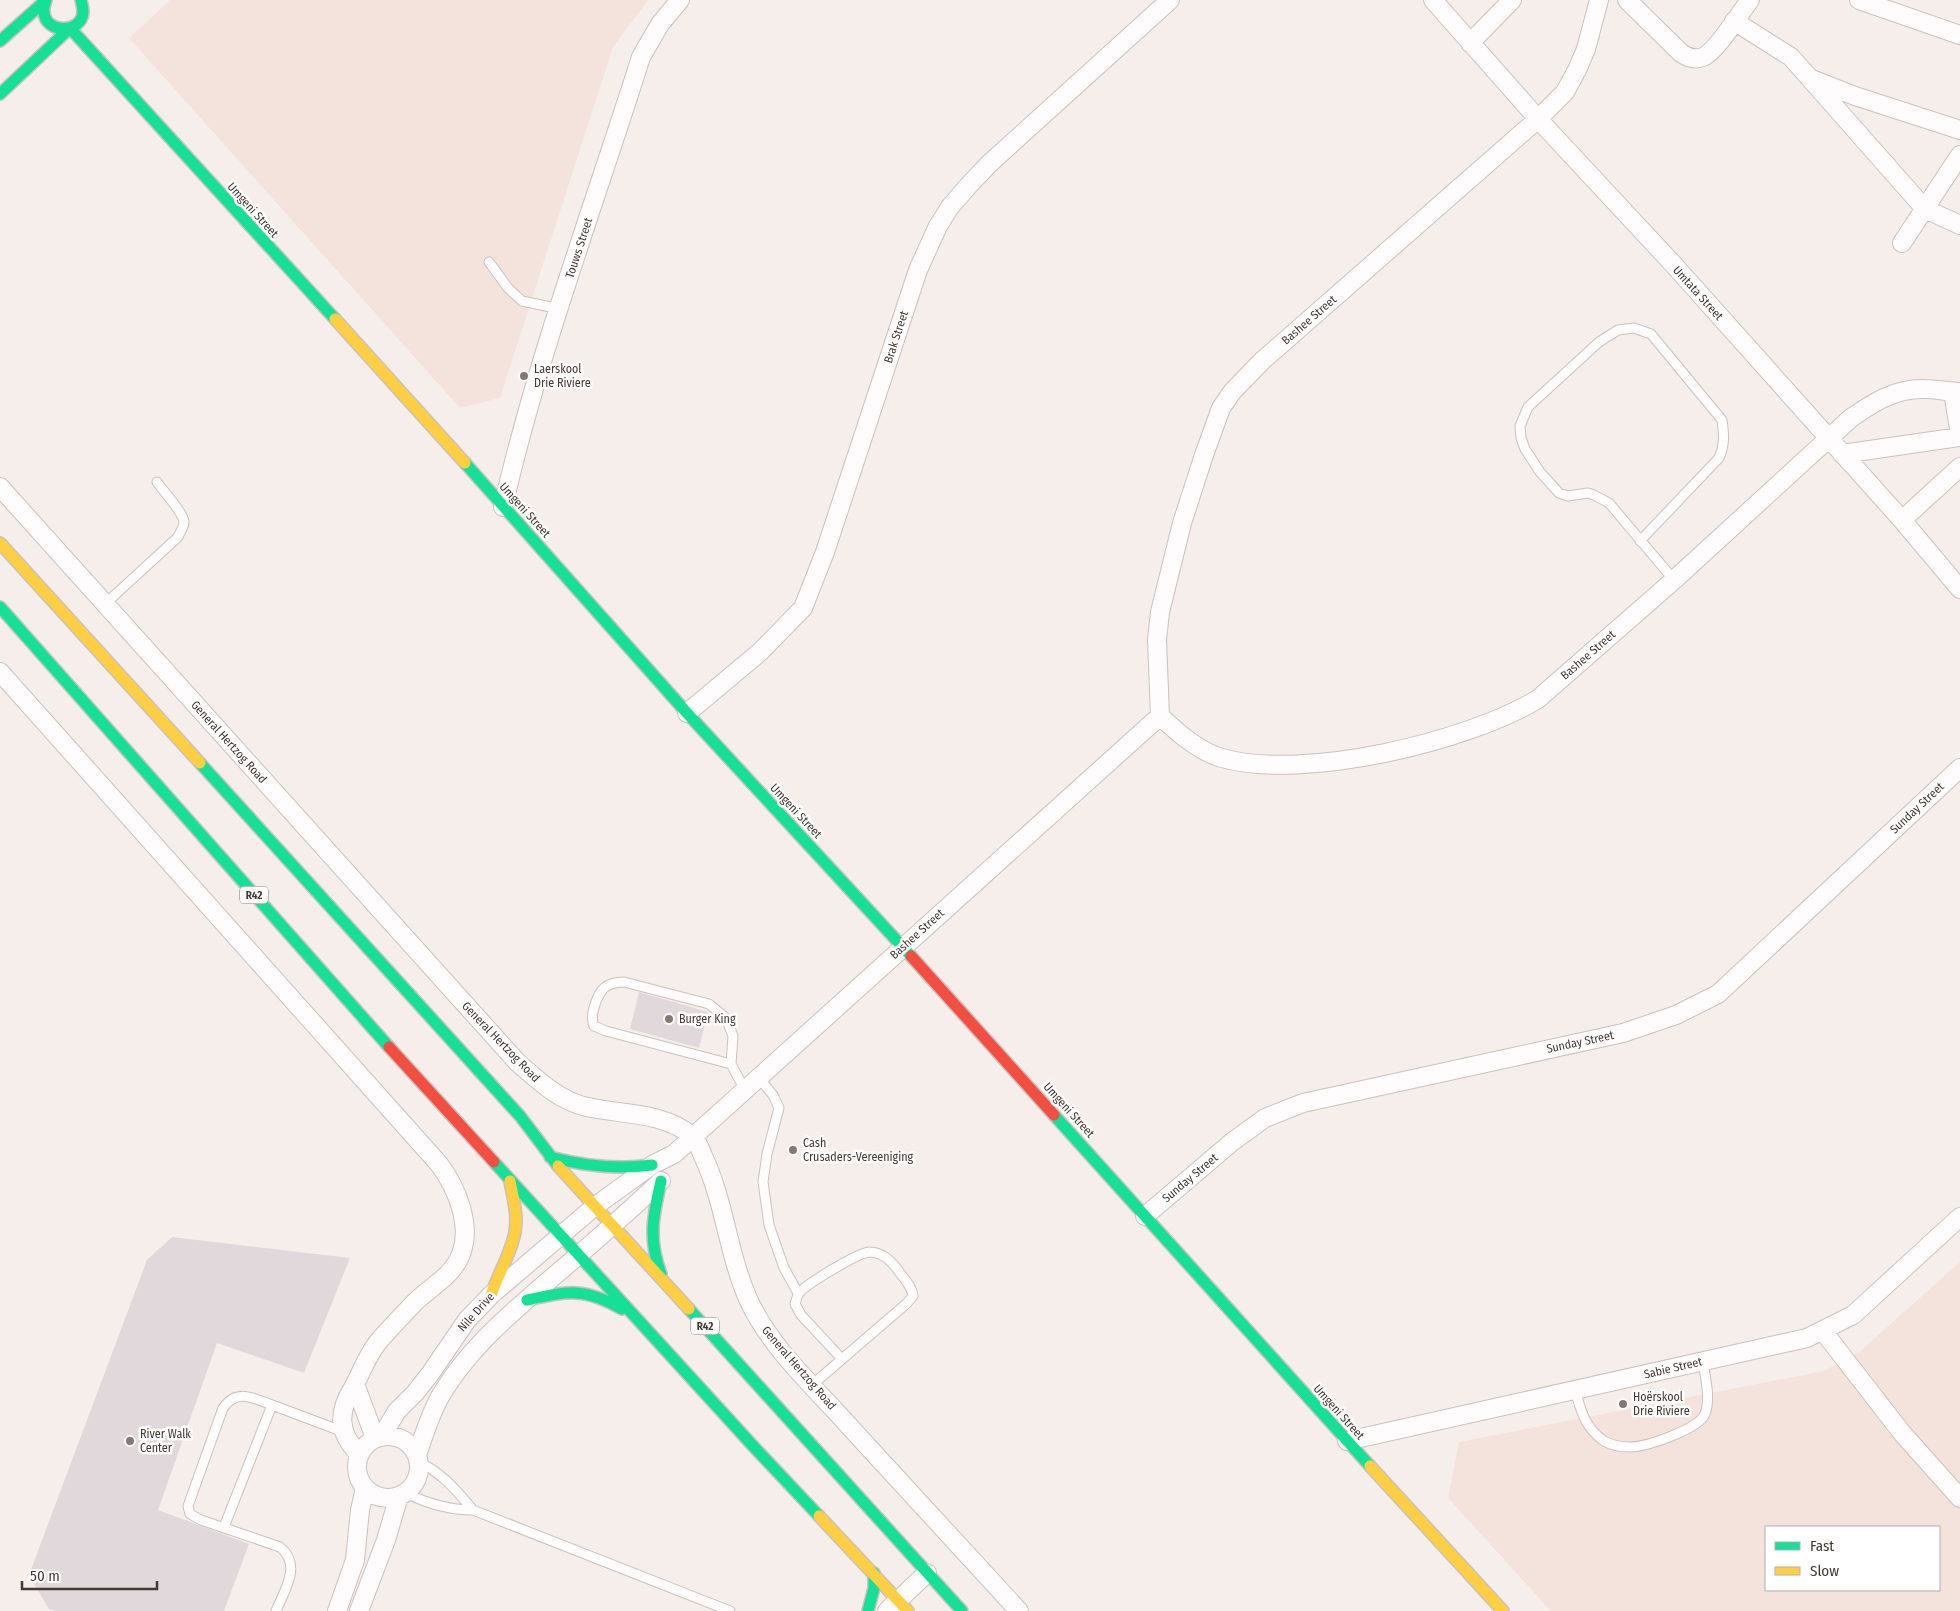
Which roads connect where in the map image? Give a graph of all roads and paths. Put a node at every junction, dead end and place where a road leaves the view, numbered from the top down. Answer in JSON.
{"nodes":[{"id":1,"x":81,"y":0,"type":"edge"},
{"id":2,"x":680,"y":0,"type":"edge"},
{"id":3,"x":1170,"y":0,"type":"edge"},
{"id":4,"x":1433,"y":0,"type":"edge"},
{"id":5,"x":1512,"y":0,"type":"edge"},
{"id":6,"x":1599,"y":0,"type":"edge"},
{"id":7,"x":1627,"y":0,"type":"edge"},
{"id":8,"x":1750,"y":0,"type":"edge"},
{"id":9,"x":1859,"y":0,"type":"edge"},
{"id":10,"x":45,"y":1,"type":"edge"},
{"id":11,"x":94,"y":7,"type":"dead end"},
{"id":12,"x":80,"y":20,"type":"junction"},
{"id":13,"x":1734,"y":21,"type":"junction"},
{"id":14,"x":70,"y":28,"type":"junction"},
{"id":15,"x":1960,"y":35,"type":"edge"},
{"id":16,"x":0,"y":41,"type":"edge"},
{"id":17,"x":1470,"y":42,"type":"junction"},
{"id":18,"x":1809,"y":78,"type":"junction"},
{"id":19,"x":0,"y":94,"type":"edge"},
{"id":20,"x":1538,"y":119,"type":"junction"},
{"id":21,"x":1960,"y":130,"type":"edge"},
{"id":22,"x":1960,"y":155,"type":"edge"},
{"id":23,"x":1924,"y":209,"type":"junction"},
{"id":24,"x":1960,"y":225,"type":"edge"},
{"id":25,"x":1902,"y":243,"type":"dead end"},
{"id":26,"x":489,"y":262,"type":"dead end"},
{"id":27,"x":560,"y":309,"type":"junction"},
{"id":28,"x":1956,"y":392,"type":"edge"},
{"id":29,"x":1960,"y":436,"type":"edge"},
{"id":30,"x":1828,"y":439,"type":"junction"},
{"id":31,"x":1842,"y":454,"type":"junction"},
{"id":32,"x":1960,"y":467,"type":"edge"},
{"id":33,"x":157,"y":482,"type":"dead end"},
{"id":34,"x":0,"y":487,"type":"edge"},
{"id":35,"x":503,"y":507,"type":"junction"},
{"id":36,"x":1902,"y":520,"type":"junction"},
{"id":37,"x":1640,"y":541,"type":"junction"},
{"id":38,"x":0,"y":543,"type":"edge"},
{"id":39,"x":1674,"y":580,"type":"junction"},
{"id":40,"x":1960,"y":589,"type":"edge"},
{"id":41,"x":105,"y":604,"type":"junction"},
{"id":42,"x":0,"y":607,"type":"edge"},
{"id":43,"x":0,"y":672,"type":"edge"},
{"id":44,"x":687,"y":713,"type":"junction"},
{"id":45,"x":1160,"y":716,"type":"junction"},
{"id":46,"x":1960,"y":768,"type":"edge"},
{"id":47,"x":903,"y":947,"type":"junction"},
{"id":48,"x":732,"y":1064,"type":"junction"},
{"id":49,"x":758,"y":1078,"type":"junction"},
{"id":50,"x":745,"y":1090,"type":"junction"},
{"id":51,"x":693,"y":1137,"type":"junction"},
{"id":52,"x":674,"y":1154,"type":"junction"},
{"id":53,"x":550,"y":1157,"type":"junction"},
{"id":54,"x":652,"y":1165,"type":"junction"},
{"id":55,"x":661,"y":1181,"type":"junction"},
{"id":56,"x":510,"y":1182,"type":"junction"},
{"id":57,"x":594,"y":1207,"type":"junction"},
{"id":58,"x":1145,"y":1216,"type":"junction"},
{"id":59,"x":1960,"y":1217,"type":"edge"},
{"id":60,"x":612,"y":1226,"type":"junction"},
{"id":61,"x":562,"y":1236,"type":"junction"},
{"id":62,"x":579,"y":1255,"type":"junction"},
{"id":63,"x":662,"y":1279,"type":"junction"},
{"id":64,"x":798,"y":1293,"type":"junction"},
{"id":65,"x":490,"y":1295,"type":"junction"},
{"id":66,"x":527,"y":1300,"type":"junction"},
{"id":67,"x":636,"y":1316,"type":"junction"},
{"id":68,"x":1823,"y":1331,"type":"junction"},
{"id":69,"x":842,"y":1359,"type":"junction"},
{"id":70,"x":1704,"y":1361,"type":"junction"},
{"id":71,"x":355,"y":1384,"type":"junction"},
{"id":72,"x":812,"y":1385,"type":"junction"},
{"id":73,"x":1575,"y":1390,"type":"junction"},
{"id":74,"x":272,"y":1406,"type":"junction"},
{"id":75,"x":344,"y":1432,"type":"junction"},
{"id":76,"x":378,"y":1437,"type":"junction"},
{"id":77,"x":1347,"y":1441,"type":"junction"},
{"id":78,"x":359,"y":1454,"type":"junction"},
{"id":79,"x":418,"y":1459,"type":"junction"},
{"id":80,"x":365,"y":1488,"type":"junction"},
{"id":81,"x":402,"y":1495,"type":"junction"},
{"id":82,"x":1960,"y":1498,"type":"edge"},
{"id":83,"x":473,"y":1510,"type":"junction"},
{"id":84,"x":224,"y":1527,"type":"junction"},
{"id":85,"x":874,"y":1573,"type":"junction"},
{"id":86,"x":927,"y":1573,"type":"junction"},
{"id":87,"x":898,"y":1608,"type":"edge"},
{"id":88,"x":276,"y":1611,"type":"edge"},
{"id":89,"x":337,"y":1611,"type":"edge"},
{"id":90,"x":359,"y":1611,"type":"edge"},
{"id":91,"x":730,"y":1611,"type":"edge"},
{"id":92,"x":868,"y":1611,"type":"edge"},
{"id":93,"x":962,"y":1611,"type":"edge"},
{"id":94,"x":1019,"y":1611,"type":"edge"},
{"id":95,"x":1503,"y":1611,"type":"edge"}],
"edges":[{"from":1,"to":12,"type":"main road"},
{"from":2,"to":27,"type":"street","name":"Touws Street"},
{"from":3,"to":44,"type":"street","name":"Brak Street"},
{"from":4,"to":17,"type":"street","name":"Umtata Street"},
{"from":5,"to":17,"type":"street"},
{"from":6,"to":20,"type":"street","name":"Bashee Street"},
{"from":7,"to":13,"type":"street"},
{"from":8,"to":13,"type":"street"},
{"from":9,"to":15,"type":"street"},
{"from":10,"to":14,"type":"main road"},
{"from":10,"to":16,"type":"main road"},
{"from":11,"to":12,"type":"main road"},
{"from":12,"to":14,"type":"main road"},
{"from":13,"to":18,"type":"street"},
{"from":14,"to":19,"type":"main road"},
{"from":14,"to":35,"type":"main road","name":"Umgeni Street"},
{"from":17,"to":20,"type":"street","name":"Umtata Street"},
{"from":18,"to":21,"type":"street"},
{"from":18,"to":23,"type":"street"},
{"from":20,"to":30,"type":"street","name":"Umtata Street"},
{"from":20,"to":45,"type":"street","name":"Bashee Street"},
{"from":22,"to":23,"type":"street"},
{"from":23,"to":24,"type":"street"},
{"from":23,"to":25,"type":"street"},
{"from":26,"to":27,"type":"lane"},
{"from":27,"to":35,"type":"street","name":"Touws Street"},
{"from":28,"to":29,"type":"street"},
{"from":28,"to":30,"type":"street","name":"Bashee Street"},
{"from":29,"to":31,"type":"street"},
{"from":30,"to":31,"type":"street","name":"Umtata Street"},
{"from":30,"to":39,"type":"street","name":"Bashee Street"},
{"from":31,"to":36,"type":"street","name":"Umtata Street"},
{"from":32,"to":36,"type":"street"},
{"from":33,"to":41,"type":"lane"},
{"from":34,"to":41,"type":"street","name":"General Hertzog Road"},
{"from":35,"to":44,"type":"main road","name":"Umgeni Street"},
{"from":36,"to":40,"type":"street","name":"Umtata Street"},
{"from":37,"to":37,"type":"lane"},
{"from":37,"to":39,"type":"lane"},
{"from":38,"to":53,"type":"main road","number":"R42"},
{"from":39,"to":45,"type":"street","name":"Bashee Street"},
{"from":41,"to":51,"type":"street","name":"General Hertzog Road"},
{"from":42,"to":56,"type":"main road","number":"R42"},
{"from":43,"to":71,"type":"street"},
{"from":44,"to":47,"type":"main road","name":"Umgeni Street"},
{"from":45,"to":47,"type":"street","name":"Bashee Street"},
{"from":46,"to":58,"type":"street","name":"Sunday Street"},
{"from":47,"to":49,"type":"street","name":"Bashee Street"},
{"from":47,"to":58,"type":"main road","name":"Umgeni Street"},
{"from":48,"to":48,"type":"lane"},
{"from":48,"to":50,"type":"lane"},
{"from":49,"to":50,"type":"street","name":"Bashee Street"},
{"from":49,"to":64,"type":"lane"},
{"from":50,"to":51,"type":"street","name":"Bashee Street"},
{"from":51,"to":52,"type":"street","name":"Bashee Street"},
{"from":51,"to":72,"type":"street","name":"General Hertzog Road"},
{"from":52,"to":54,"type":"street","name":"Bashee Street"},
{"from":52,"to":55,"type":"street","name":"Bashee Street"},
{"from":53,"to":54,"type":"main road"},
{"from":53,"to":57,"type":"main road","number":"R42"},
{"from":54,"to":57,"type":"street","name":"Bashee Street"},
{"from":55,"to":60,"type":"street","name":"Bashee Street"},
{"from":55,"to":63,"type":"main road"},
{"from":56,"to":61,"type":"main road","number":"R42"},
{"from":56,"to":65,"type":"main road"},
{"from":57,"to":60,"type":"main road","number":"R42"},
{"from":57,"to":61,"type":"street","name":"Nile Drive"},
{"from":58,"to":77,"type":"main road","name":"Umgeni Street"},
{"from":59,"to":68,"type":"street","name":"Sabie Street"},
{"from":60,"to":62,"type":"street","name":"Nile Drive"},
{"from":60,"to":63,"type":"main road","number":"R42"},
{"from":61,"to":62,"type":"main road","number":"R42"},
{"from":61,"to":65,"type":"street","name":"Nile Drive"},
{"from":62,"to":66,"type":"street","name":"Nile Drive"},
{"from":62,"to":67,"type":"main road","number":"R42"},
{"from":63,"to":86,"type":"main road","number":"R42"},
{"from":64,"to":69,"type":"lane"},
{"from":64,"to":69,"type":"lane"},
{"from":65,"to":76,"type":"street","name":"Nile Drive"},
{"from":66,"to":67,"type":"main road"},
{"from":66,"to":79,"type":"street","name":"Nile Drive"},
{"from":67,"to":85,"type":"main road","number":"R42"},
{"from":68,"to":70,"type":"street","name":"Sabie Street"},
{"from":68,"to":82,"type":"street"},
{"from":69,"to":72,"type":"lane"},
{"from":70,"to":73,"type":"street","name":"Sabie Street"},
{"from":70,"to":73,"type":"lane"},
{"from":71,"to":75,"type":"street"},
{"from":71,"to":76,"type":"street"},
{"from":72,"to":94,"type":"street","name":"General Hertzog Road"},
{"from":73,"to":77,"type":"street","name":"Sabie Street"},
{"from":74,"to":75,"type":"lane"},
{"from":74,"to":84,"type":"lane"},
{"from":74,"to":84,"type":"lane"},
{"from":75,"to":78,"type":"street"},
{"from":76,"to":78,"type":"street","name":"Nile Drive"},
{"from":76,"to":79,"type":"street"},
{"from":77,"to":95,"type":"main road","name":"Umgeni Street"},
{"from":78,"to":80,"type":"street"},
{"from":79,"to":81,"type":"street","name":"Nile Drive"},
{"from":79,"to":83,"type":"lane"},
{"from":80,"to":81,"type":"street"},
{"from":80,"to":89,"type":"street"},
{"from":81,"to":83,"type":"lane"},
{"from":81,"to":90,"type":"street","name":"Nile Drive"},
{"from":83,"to":91,"type":"lane"},
{"from":84,"to":88,"type":"lane"},
{"from":85,"to":87,"type":"main road","number":"R42"},
{"from":85,"to":92,"type":"main road"},
{"from":86,"to":87,"type":"street"},
{"from":86,"to":93,"type":"main road","number":"R42"}]}
